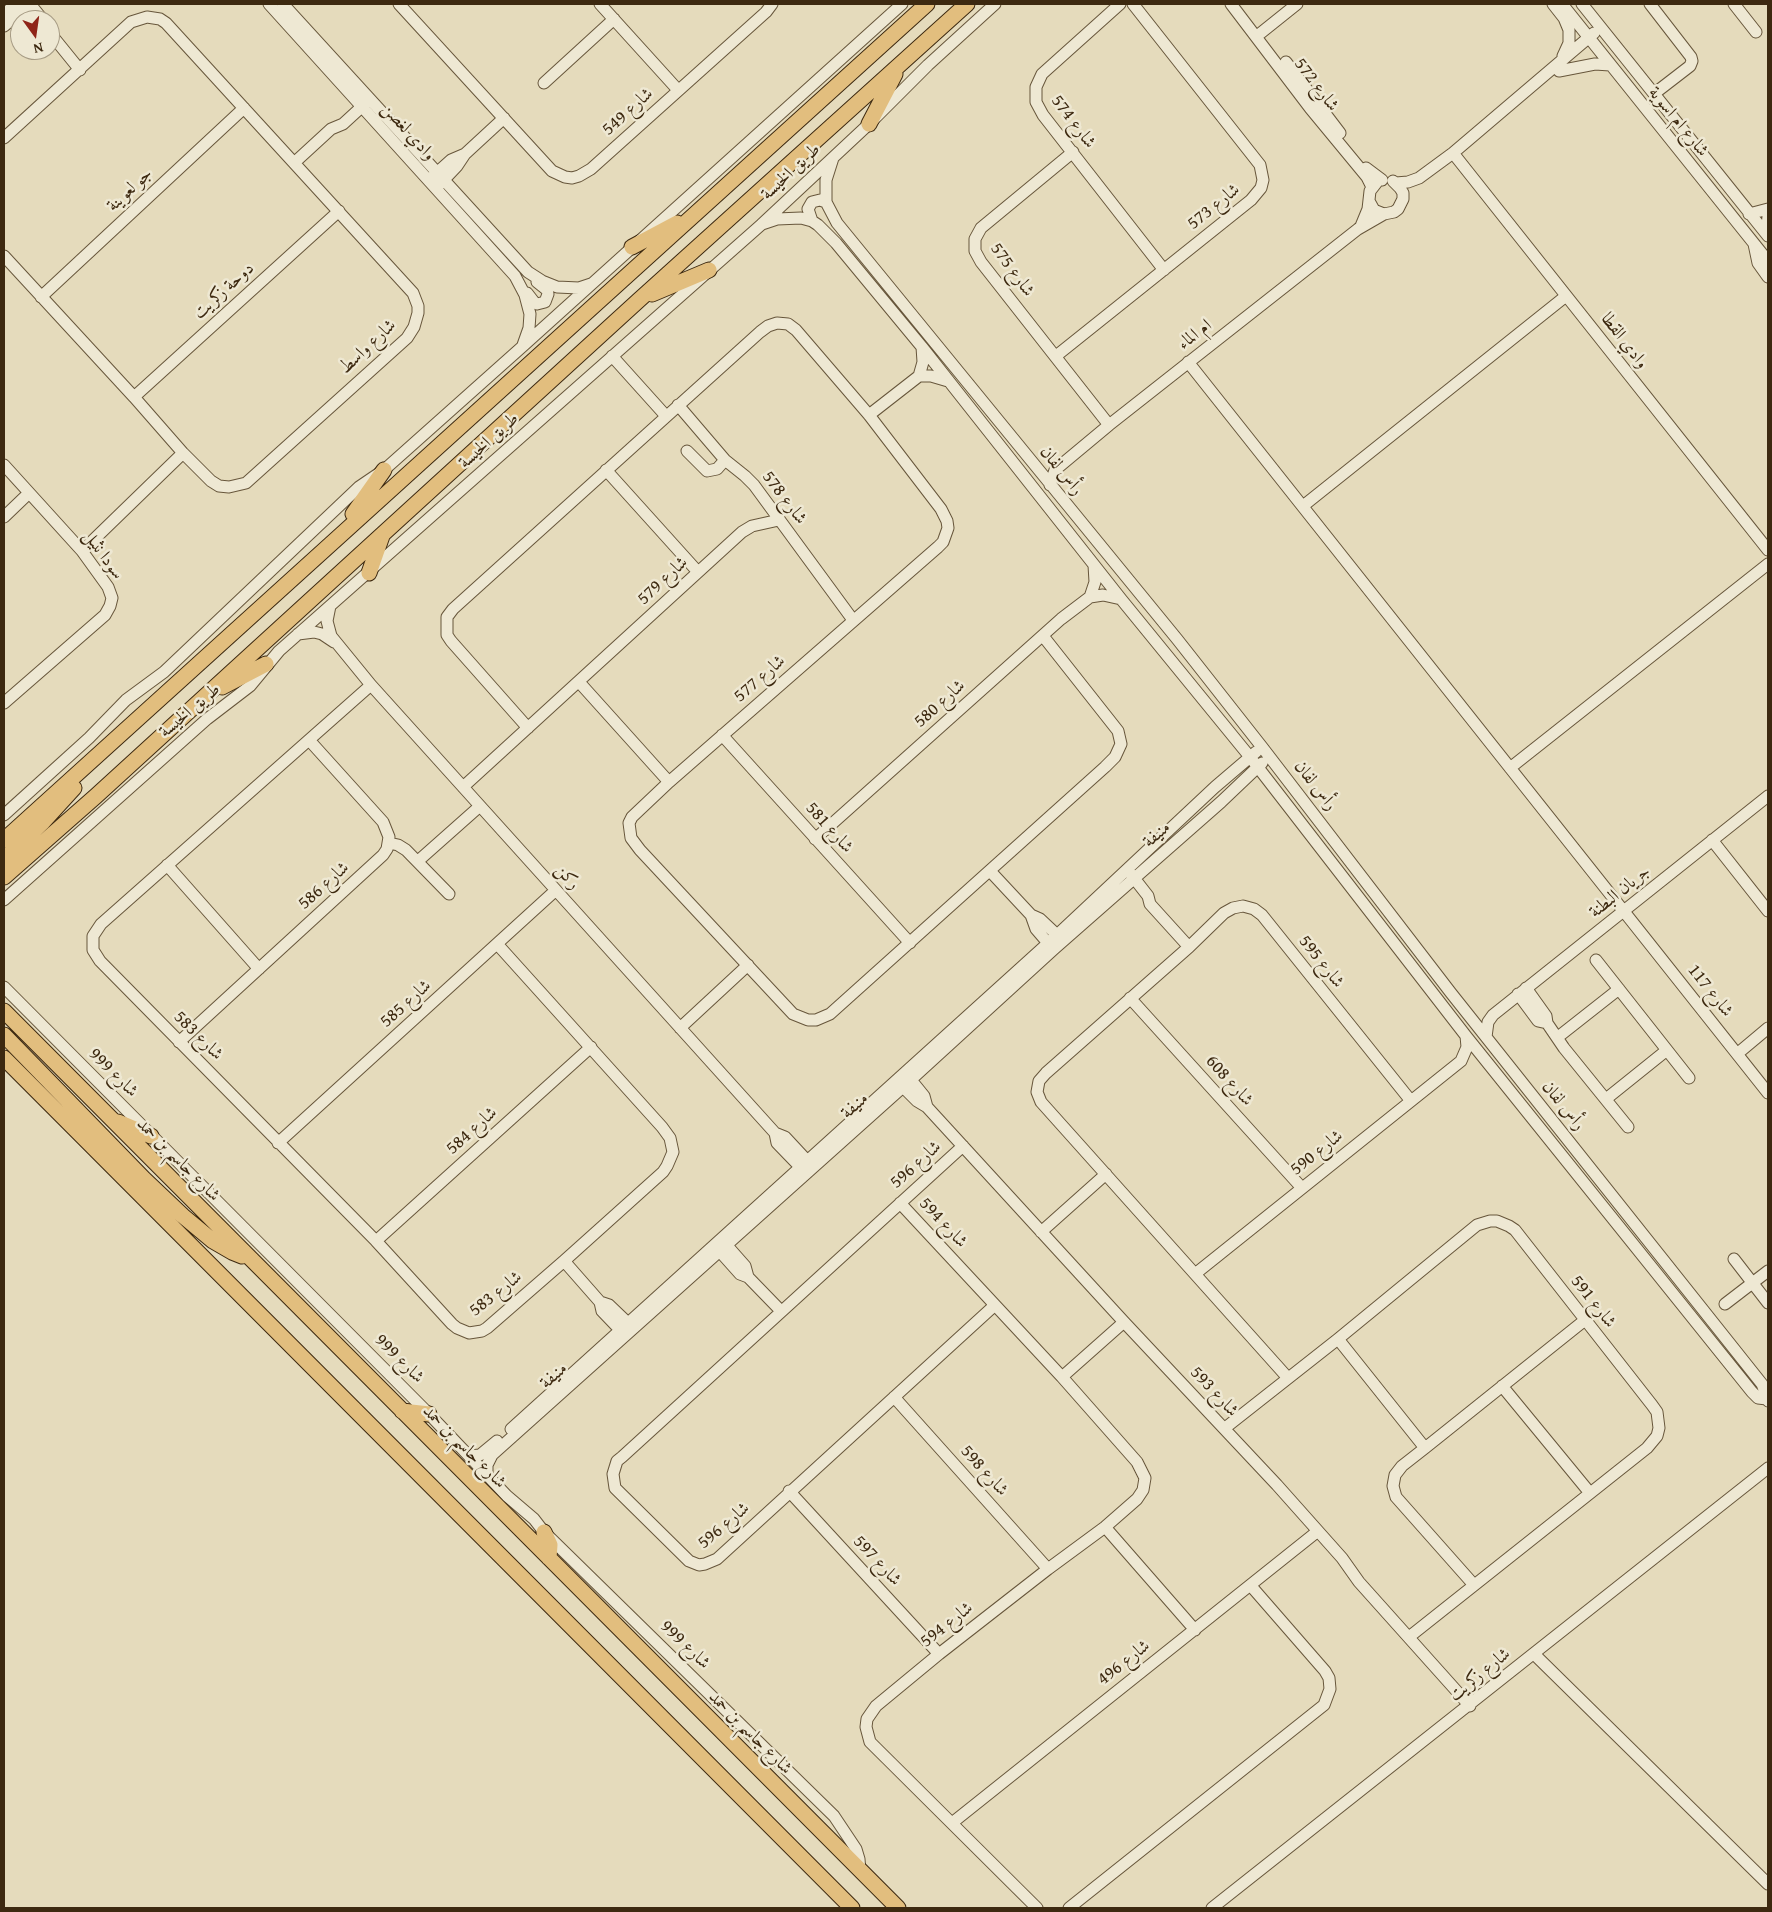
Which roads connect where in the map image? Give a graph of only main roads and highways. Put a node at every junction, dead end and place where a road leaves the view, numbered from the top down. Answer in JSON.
{"nodes":[{"id":1,"x":927,"y":4,"type":"edge"},
{"id":2,"x":967,"y":4,"type":"edge"},
{"id":3,"x":899,"y":65,"type":"junction"},
{"id":4,"x":869,"y":124,"type":"road end"},
{"id":5,"x":698,"y":211,"type":"junction"},
{"id":6,"x":632,"y":247,"type":"road end"},
{"id":7,"x":709,"y":270,"type":"road end"},
{"id":8,"x":639,"y":300,"type":"junction"},
{"id":9,"x":384,"y":470,"type":"road end"},
{"id":10,"x":341,"y":534,"type":"junction"},
{"id":11,"x":383,"y":534,"type":"junction"},
{"id":12,"x":369,"y":572,"type":"road end"},
{"id":13,"x":266,"y":664,"type":"road end"},
{"id":14,"x":203,"y":697,"type":"junction"},
{"id":15,"x":102,"y":751,"type":"junction"},
{"id":16,"x":4,"y":840,"type":"edge"},
{"id":17,"x":4,"y":859,"type":"edge"},
{"id":18,"x":4,"y":877,"type":"edge"},
{"id":19,"x":4,"y":1000,"type":"edge"},
{"id":20,"x":8,"y":1016,"type":"edge"},
{"id":21,"x":4,"y":1035,"type":"edge"},
{"id":22,"x":4,"y":1058,"type":"edge"},
{"id":23,"x":110,"y":1119,"type":"junction"},
{"id":24,"x":151,"y":1136,"type":"road end"},
{"id":25,"x":250,"y":1259,"type":"junction"},
{"id":26,"x":402,"y":1411,"type":"junction"},
{"id":27,"x":429,"y":1414,"type":"road end"},
{"id":28,"x":544,"y":1532,"type":"road end"},
{"id":29,"x":549,"y":1558,"type":"junction"},
{"id":30,"x":852,"y":1908,"type":"edge"},
{"id":31,"x":898,"y":1908,"type":"edge"}],
"edges":[{"from":1,"to":5,"type":"main road","name":"طريق الخيسة"},
{"from":2,"to":3,"type":"main road","name":"طريق الخيسة"},
{"from":3,"to":4,"type":"main road"},
{"from":3,"to":8,"type":"main road","name":"طريق الخيسة"},
{"from":5,"to":6,"type":"main road"},
{"from":5,"to":10,"type":"main road","name":"طريق الخيسة"},
{"from":7,"to":8,"type":"main road"},
{"from":8,"to":11,"type":"main road","name":"طريق الخيسة"},
{"from":9,"to":10,"type":"main road"},
{"from":10,"to":15,"type":"main road","name":"طريق الخيسة"},
{"from":11,"to":12,"type":"main road"},
{"from":11,"to":14,"type":"main road","name":"طريق الخيسة"},
{"from":13,"to":14,"type":"main road"},
{"from":14,"to":18,"type":"main road","name":"طريق الخيسة"},
{"from":15,"to":16,"type":"main road","name":"طريق الخيسة"},
{"from":15,"to":17,"type":"main road"},
{"from":19,"to":20,"type":"main road"},
{"from":20,"to":23,"type":"main road","name":"شارع جاسم بن حمد"},
{"from":21,"to":25,"type":"main road"},
{"from":22,"to":30,"type":"main road"},
{"from":23,"to":24,"type":"main road"},
{"from":23,"to":25,"type":"main road","name":"شارع جاسم بن حمد"},
{"from":25,"to":26,"type":"main road","name":"شارع جاسم بن حمد"},
{"from":26,"to":27,"type":"main road"},
{"from":26,"to":29,"type":"main road","name":"شارع جاسم بن حمد"},
{"from":28,"to":29,"type":"main road"},
{"from":29,"to":31,"type":"main road","name":"شارع جاسم بن حمد"}]}
